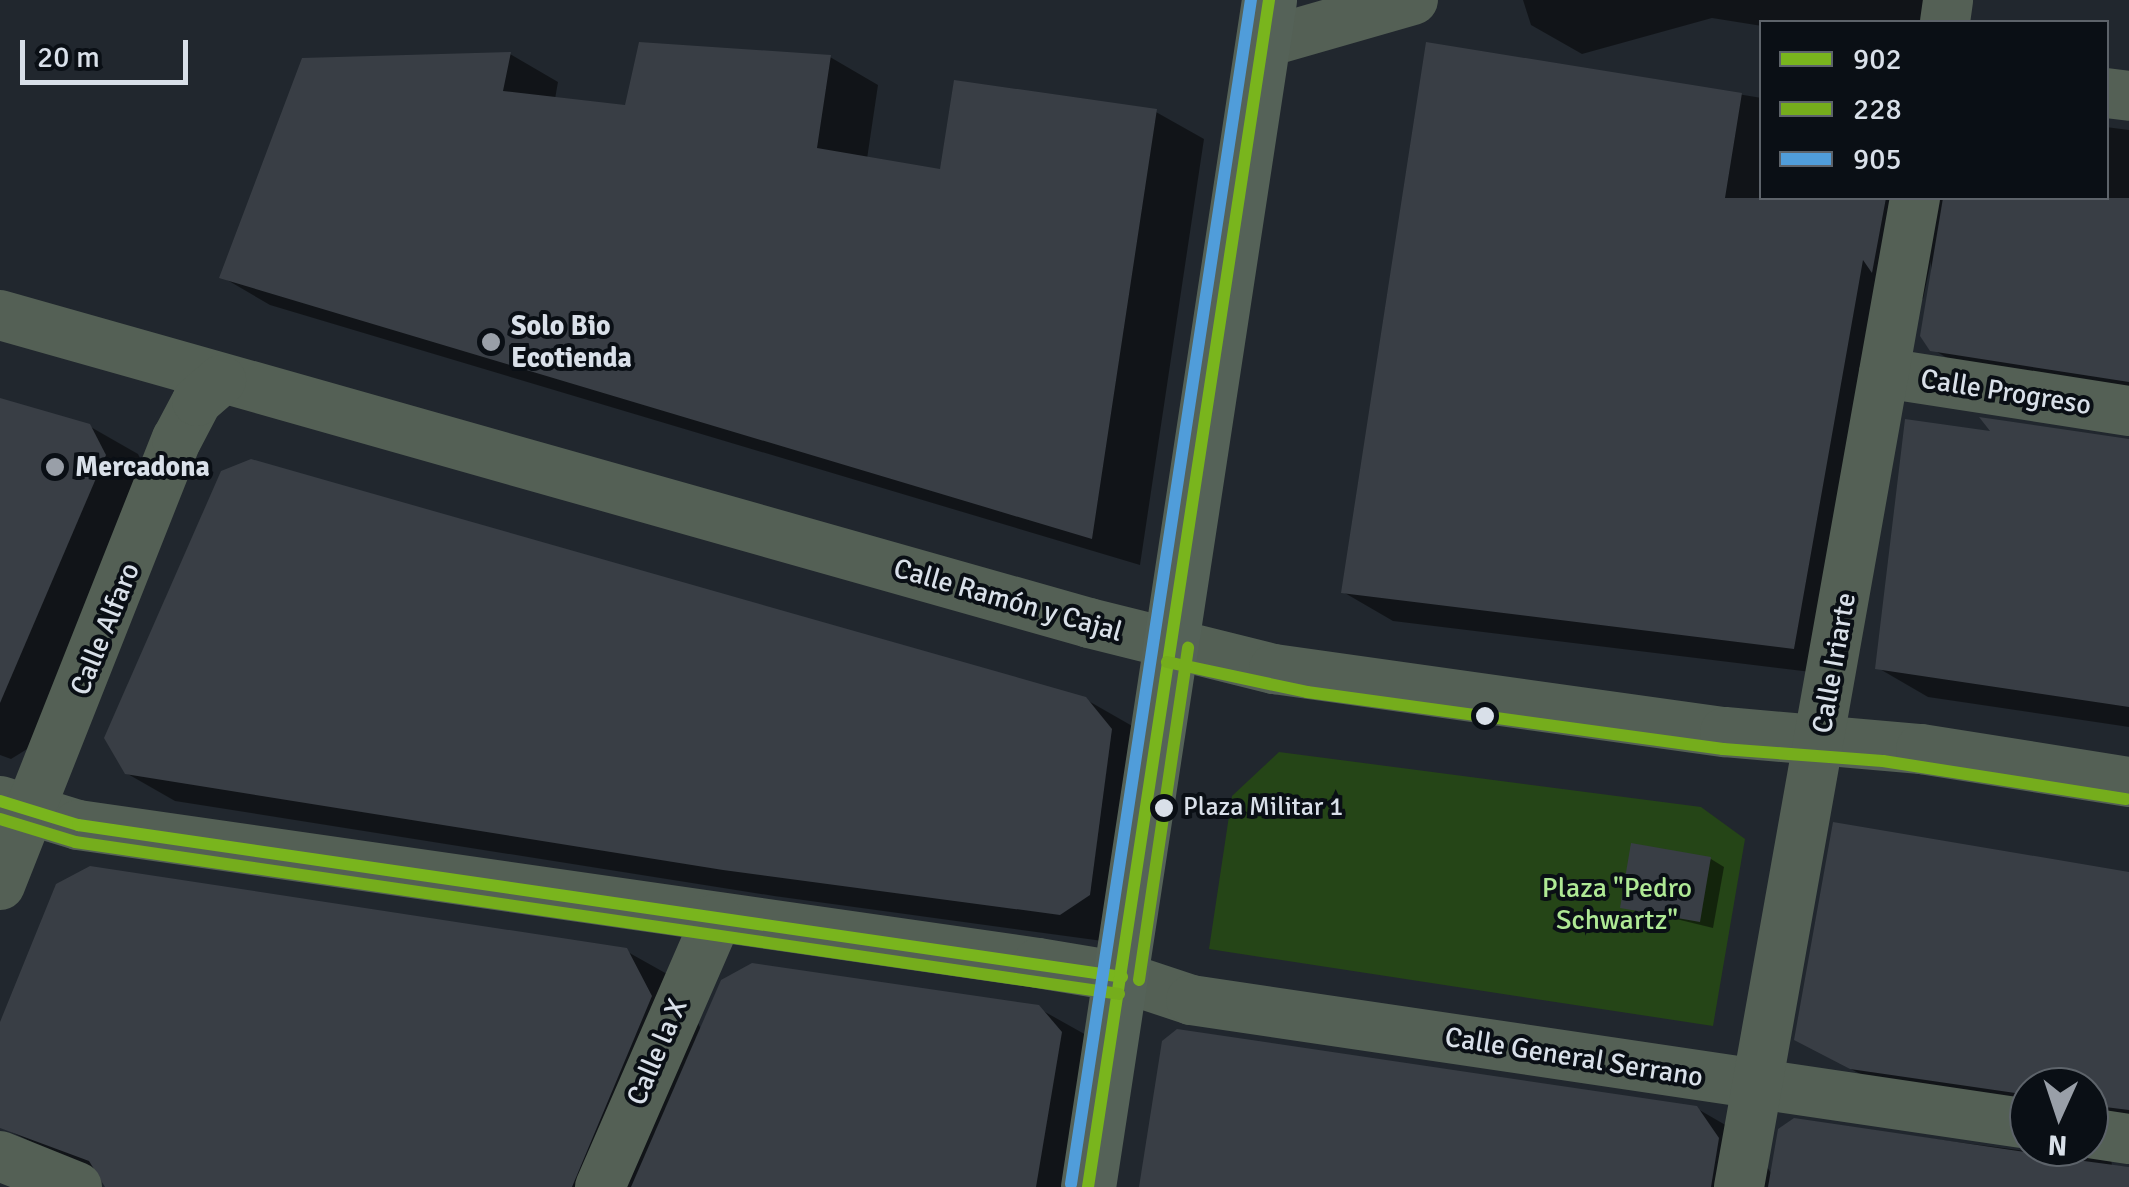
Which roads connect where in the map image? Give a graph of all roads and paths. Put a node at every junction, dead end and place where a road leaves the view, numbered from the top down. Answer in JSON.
{"nodes":[{"id":1,"x":1412,"y":0,"type":"edge"},
{"id":2,"x":1266,"y":22,"type":"edge"},
{"id":3,"x":1914,"y":200,"type":"edge"},
{"id":4,"x":0,"y":315,"type":"edge"},
{"id":5,"x":1884,"y":373,"type":"junction"},
{"id":6,"x":221,"y":380,"type":"junction"},
{"id":7,"x":2129,"y":410,"type":"edge"},
{"id":8,"x":1171,"y":646,"type":"junction"},
{"id":9,"x":1822,"y":736,"type":"junction"},
{"id":10,"x":2129,"y":782,"type":"edge"},
{"id":11,"x":15,"y":807,"type":"edge"},
{"id":12,"x":0,"y":885,"type":"edge"},
{"id":13,"x":716,"y":918,"type":"junction"},
{"id":14,"x":1122,"y":977,"type":"junction"},
{"id":15,"x":1758,"y":1085,"type":"junction"},
{"id":16,"x":2009,"y":1121,"type":"edge"},
{"id":17,"x":0,"y":1156,"type":"edge"},
{"id":18,"x":77,"y":1187,"type":"edge"},
{"id":19,"x":600,"y":1187,"type":"edge"},
{"id":20,"x":1088,"y":1187,"type":"edge"},
{"id":21,"x":1739,"y":1187,"type":"edge"}],
"edges":[{"from":1,"to":2,"type":"street"},
{"from":2,"to":8,"type":"main road"},
{"from":3,"to":5,"type":"street","name":"Calle Iriarte"},
{"from":4,"to":6,"type":"street","name":"Calle Ramón y Cajal"},
{"from":5,"to":7,"type":"street","name":"Calle Progreso"},
{"from":5,"to":9,"type":"street","name":"Calle Iriarte"},
{"from":6,"to":8,"type":"street","name":"Calle Ramón y Cajal"},
{"from":6,"to":11,"type":"street","name":"Calle Alfaro"},
{"from":8,"to":9,"type":"street","name":"Calle Ramón y Cajal"},
{"from":8,"to":14,"type":"main road"},
{"from":9,"to":10,"type":"street","name":"Calle Ramón y Cajal"},
{"from":9,"to":15,"type":"street","name":"Calle Iriarte"},
{"from":11,"to":12,"type":"street","name":"Calle Alfaro"},
{"from":11,"to":13,"type":"street","name":"Calle General Serrano"},
{"from":13,"to":14,"type":"street","name":"Calle General Serrano"},
{"from":13,"to":19,"type":"street","name":"Calle la X"},
{"from":14,"to":15,"type":"street","name":"Calle General Serrano"},
{"from":14,"to":20,"type":"main road"},
{"from":15,"to":16,"type":"street","name":"Calle General Serrano"},
{"from":15,"to":21,"type":"street","name":"Calle Iriarte"},
{"from":17,"to":18,"type":"street"}]}
